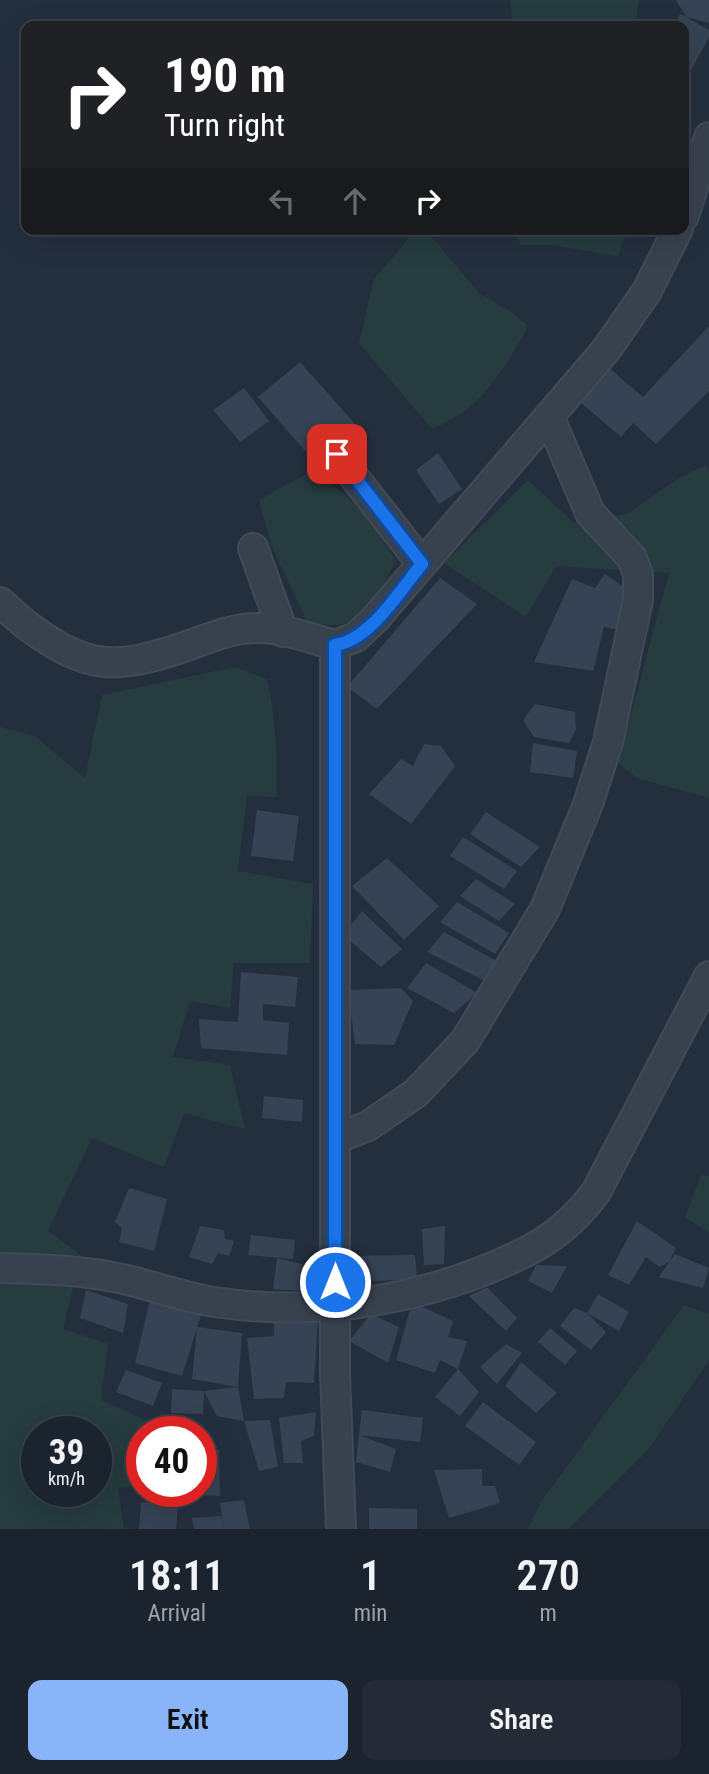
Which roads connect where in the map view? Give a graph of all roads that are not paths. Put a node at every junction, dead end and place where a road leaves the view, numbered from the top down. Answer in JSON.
{"nodes":[{"id":1,"x":709,"y":138,"type":"edge"},
{"id":2,"x":689,"y":200,"type":"edge"},
{"id":3,"x":675,"y":235,"type":"edge"},
{"id":4,"x":549,"y":416,"type":"junction"},
{"id":5,"x":337,"y":454,"type":"dead end"},
{"id":6,"x":253,"y":548,"type":"dead end"},
{"id":7,"x":422,"y":564,"type":"junction"},
{"id":8,"x":0,"y":602,"type":"edge"},
{"id":9,"x":283,"y":632,"type":"junction"},
{"id":10,"x":335,"y":645,"type":"junction"},
{"id":11,"x":709,"y":976,"type":"edge"},
{"id":12,"x":335,"y":1139,"type":"junction"},
{"id":13,"x":0,"y":1268,"type":"edge"},
{"id":14,"x":335,"y":1307,"type":"junction"},
{"id":15,"x":341,"y":1529,"type":"edge"}],
"edges":[{"from":1,"to":2,"type":"street"},
{"from":3,"to":4,"type":"street"},
{"from":4,"to":7,"type":"street"},
{"from":4,"to":12,"type":"street"},
{"from":5,"to":7,"type":"street"},
{"from":6,"to":9,"type":"street"},
{"from":7,"to":10,"type":"street"},
{"from":8,"to":9,"type":"street"},
{"from":9,"to":10,"type":"street"},
{"from":10,"to":12,"type":"street"},
{"from":11,"to":14,"type":"street"},
{"from":12,"to":14,"type":"street"},
{"from":13,"to":14,"type":"street"},
{"from":14,"to":15,"type":"street"}]}
